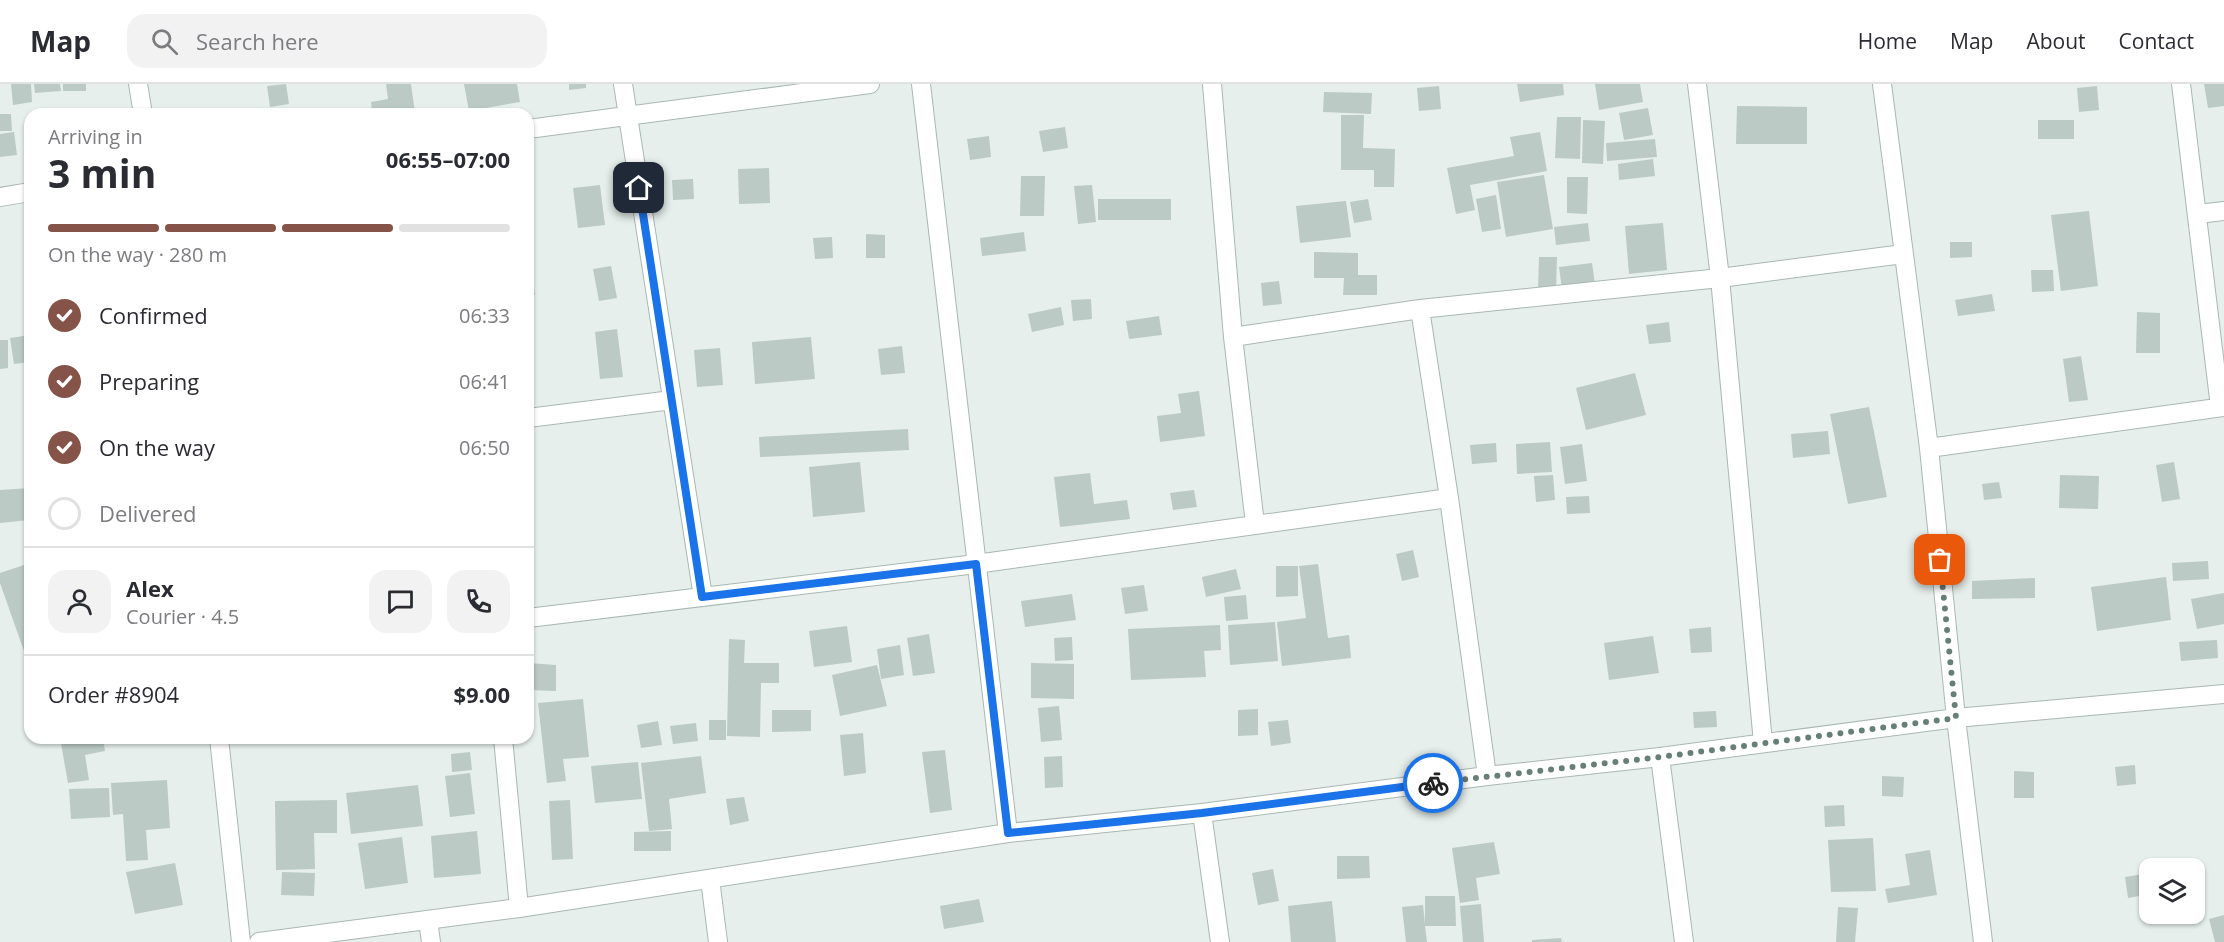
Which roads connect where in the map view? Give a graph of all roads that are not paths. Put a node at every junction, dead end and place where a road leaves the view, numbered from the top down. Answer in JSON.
{"nodes":[{"id":1,"x":138,"y":84,"type":"edge"},
{"id":2,"x":623,"y":84,"type":"edge"},
{"id":3,"x":870,"y":84,"type":"edge"},
{"id":4,"x":921,"y":84,"type":"edge"},
{"id":5,"x":1212,"y":84,"type":"edge"},
{"id":6,"x":1697,"y":84,"type":"edge"},
{"id":7,"x":1882,"y":84,"type":"edge"},
{"id":8,"x":2181,"y":84,"type":"edge"},
{"id":9,"x":141,"y":108,"type":"edge"},
{"id":10,"x":628,"y":117,"type":"junction"},
{"id":11,"x":534,"y":128,"type":"edge"},
{"id":12,"x":24,"y":193,"type":"edge"},
{"id":13,"x":0,"y":197,"type":"edge"},
{"id":14,"x":2224,"y":211,"type":"edge"},
{"id":15,"x":2198,"y":214,"type":"junction"},
{"id":16,"x":1903,"y":254,"type":"junction"},
{"id":17,"x":1720,"y":278,"type":"junction"},
{"id":18,"x":1420,"y":309,"type":"junction"},
{"id":19,"x":1233,"y":337,"type":"junction"},
{"id":20,"x":672,"y":400,"type":"junction"},
{"id":21,"x":2222,"y":407,"type":"edge"},
{"id":22,"x":534,"y":417,"type":"edge"},
{"id":23,"x":1929,"y":448,"type":"junction"},
{"id":24,"x":1449,"y":498,"type":"junction"},
{"id":25,"x":1255,"y":524,"type":"junction"},
{"id":26,"x":976,"y":564,"type":"junction"},
{"id":27,"x":702,"y":597,"type":"junction"},
{"id":28,"x":534,"y":617,"type":"edge"},
{"id":29,"x":2224,"y":694,"type":"edge"},
{"id":30,"x":1956,"y":718,"type":"junction"},
{"id":31,"x":1763,"y":743,"type":"junction"},
{"id":32,"x":220,"y":744,"type":"edge"},
{"id":33,"x":504,"y":744,"type":"edge"},
{"id":34,"x":1660,"y":757,"type":"junction"},
{"id":35,"x":1487,"y":776,"type":"junction"},
{"id":36,"x":1202,"y":813,"type":"junction"},
{"id":37,"x":1008,"y":833,"type":"junction"},
{"id":38,"x":710,"y":879,"type":"junction"},
{"id":39,"x":519,"y":908,"type":"junction"},
{"id":40,"x":428,"y":920,"type":"junction"},
{"id":41,"x":241,"y":942,"type":"edge"},
{"id":42,"x":259,"y":942,"type":"edge"},
{"id":43,"x":431,"y":942,"type":"edge"},
{"id":44,"x":718,"y":942,"type":"edge"},
{"id":45,"x":1220,"y":942,"type":"edge"},
{"id":46,"x":1684,"y":942,"type":"edge"},
{"id":47,"x":1983,"y":942,"type":"edge"}],
"edges":[{"from":1,"to":9,"type":"street"},
{"from":2,"to":10,"type":"street"},
{"from":3,"to":10,"type":"street"},
{"from":4,"to":26,"type":"street"},
{"from":5,"to":19,"type":"street"},
{"from":6,"to":17,"type":"street"},
{"from":7,"to":16,"type":"street"},
{"from":8,"to":15,"type":"street"},
{"from":10,"to":11,"type":"street"},
{"from":10,"to":20,"type":"street"},
{"from":12,"to":13,"type":"street"},
{"from":14,"to":15,"type":"street"},
{"from":15,"to":21,"type":"street"},
{"from":16,"to":17,"type":"street"},
{"from":16,"to":23,"type":"street"},
{"from":17,"to":18,"type":"street"},
{"from":17,"to":31,"type":"street"},
{"from":18,"to":19,"type":"street"},
{"from":18,"to":24,"type":"street"},
{"from":19,"to":25,"type":"street"},
{"from":20,"to":22,"type":"street"},
{"from":20,"to":27,"type":"street"},
{"from":21,"to":23,"type":"street"},
{"from":23,"to":30,"type":"street"},
{"from":24,"to":25,"type":"street"},
{"from":24,"to":35,"type":"street"},
{"from":25,"to":26,"type":"street"},
{"from":26,"to":27,"type":"street"},
{"from":26,"to":37,"type":"street"},
{"from":27,"to":28,"type":"street"},
{"from":29,"to":30,"type":"street"},
{"from":30,"to":31,"type":"street"},
{"from":30,"to":47,"type":"street"},
{"from":31,"to":34,"type":"street"},
{"from":32,"to":41,"type":"street"},
{"from":33,"to":39,"type":"street"},
{"from":34,"to":35,"type":"street"},
{"from":34,"to":46,"type":"street"},
{"from":35,"to":36,"type":"street"},
{"from":36,"to":37,"type":"street"},
{"from":36,"to":45,"type":"street"},
{"from":37,"to":38,"type":"street"},
{"from":38,"to":39,"type":"street"},
{"from":38,"to":44,"type":"street"},
{"from":39,"to":40,"type":"street"},
{"from":40,"to":42,"type":"street"},
{"from":40,"to":43,"type":"street"}]}
